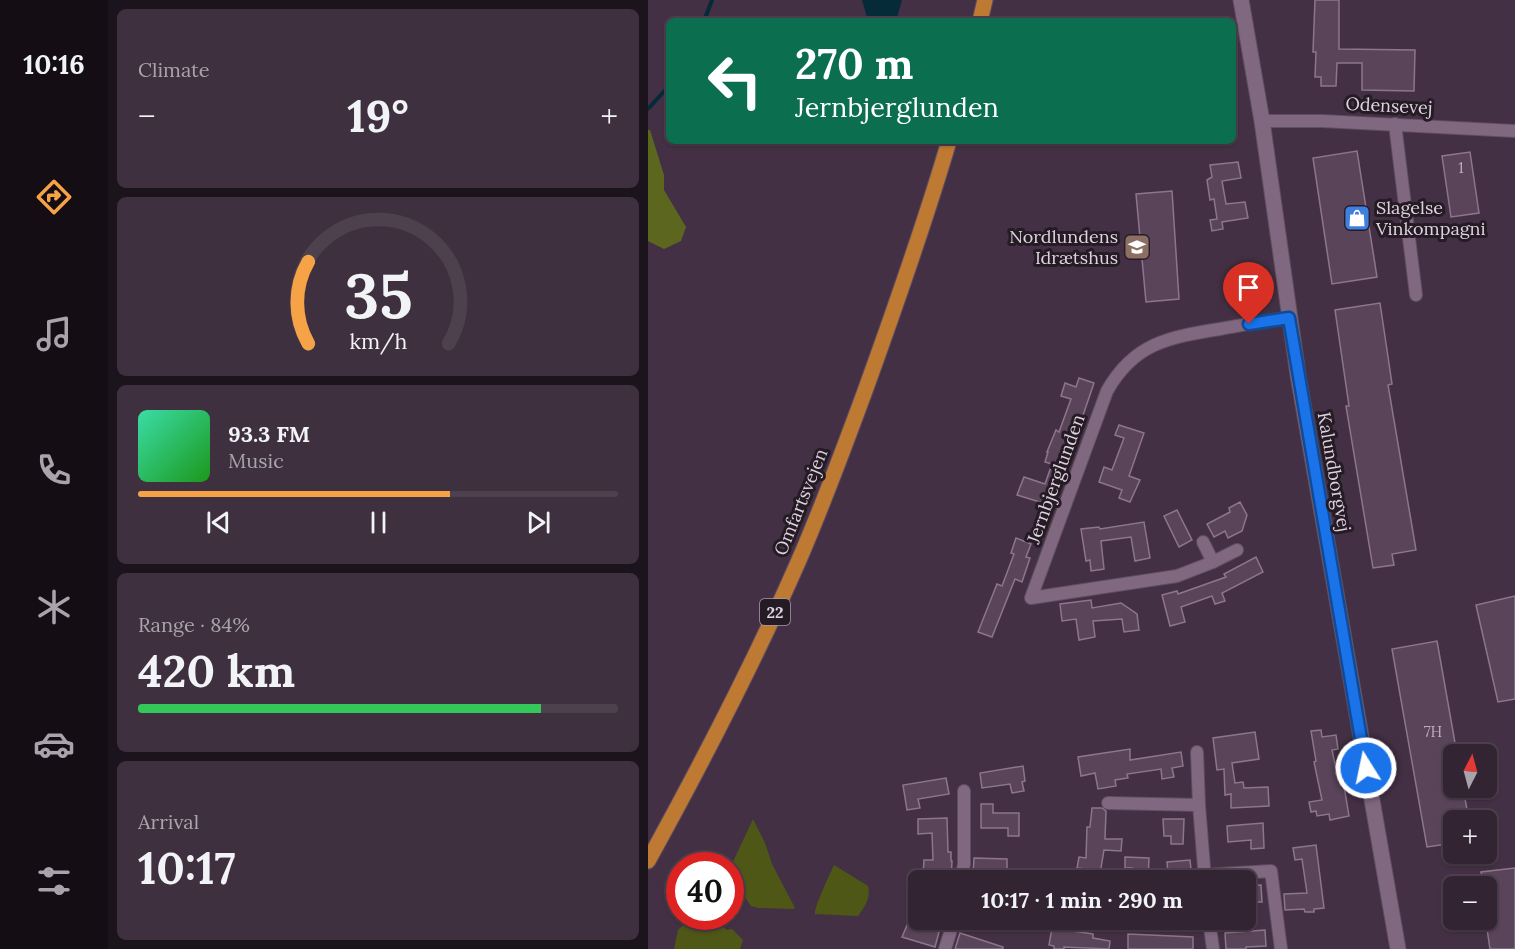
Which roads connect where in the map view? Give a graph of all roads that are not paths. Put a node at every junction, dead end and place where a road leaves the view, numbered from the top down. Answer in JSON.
{"nodes":[{"id":1,"x":985,"y":0,"type":"edge"},
{"id":2,"x":1241,"y":0,"type":"edge"},
{"id":3,"x":981,"y":18,"type":"edge"},
{"id":4,"x":1262,"y":121,"type":"junction"},
{"id":5,"x":1395,"y":124,"type":"junction"},
{"id":6,"x":1515,"y":131,"type":"edge"},
{"id":7,"x":948,"y":144,"type":"edge"},
{"id":8,"x":1416,"y":295,"type":"dead end"},
{"id":9,"x":1289,"y":318,"type":"junction"},
{"id":10,"x":1203,"y":542,"type":"dead end"},
{"id":11,"x":1237,"y":550,"type":"dead end"},
{"id":12,"x":1213,"y":562,"type":"junction"},
{"id":13,"x":1197,"y":752,"type":"dead end"},
{"id":14,"x":964,"y":791,"type":"dead end"},
{"id":15,"x":1108,"y":803,"type":"dead end"},
{"id":16,"x":1199,"y":805,"type":"junction"},
{"id":17,"x":648,"y":861,"type":"edge"},
{"id":18,"x":963,"y":870,"type":"edge"},
{"id":19,"x":1204,"y":870,"type":"edge"},
{"id":20,"x":1256,"y":873,"type":"edge"},
{"id":21,"x":951,"y":930,"type":"edge"},
{"id":22,"x":1210,"y":930,"type":"edge"},
{"id":23,"x":945,"y":949,"type":"edge"},
{"id":24,"x":1213,"y":949,"type":"edge"},
{"id":25,"x":1281,"y":949,"type":"edge"},
{"id":26,"x":1398,"y":949,"type":"edge"}],
"edges":[{"from":1,"to":3,"type":"main road"},
{"from":2,"to":4,"type":"street","name":"Kalundborgvej"},
{"from":4,"to":5,"type":"street","name":"Odensevej"},
{"from":4,"to":9,"type":"street","name":"Kalundborgvej"},
{"from":5,"to":6,"type":"street","name":"Odensevej"},
{"from":5,"to":8,"type":"street"},
{"from":7,"to":17,"type":"main road","name":"Omfartsvejen","number":"22"},
{"from":9,"to":12,"type":"street","name":"Jernbjerglunden"},
{"from":9,"to":26,"type":"street","name":"Kalundborgvej"},
{"from":10,"to":12,"type":"street"},
{"from":11,"to":12,"type":"street","name":"Jernbjerglunden"},
{"from":13,"to":16,"type":"street"},
{"from":14,"to":18,"type":"street"},
{"from":15,"to":16,"type":"street"},
{"from":16,"to":19,"type":"street"},
{"from":20,"to":25,"type":"street"},
{"from":21,"to":23,"type":"street"},
{"from":22,"to":24,"type":"street"}]}
